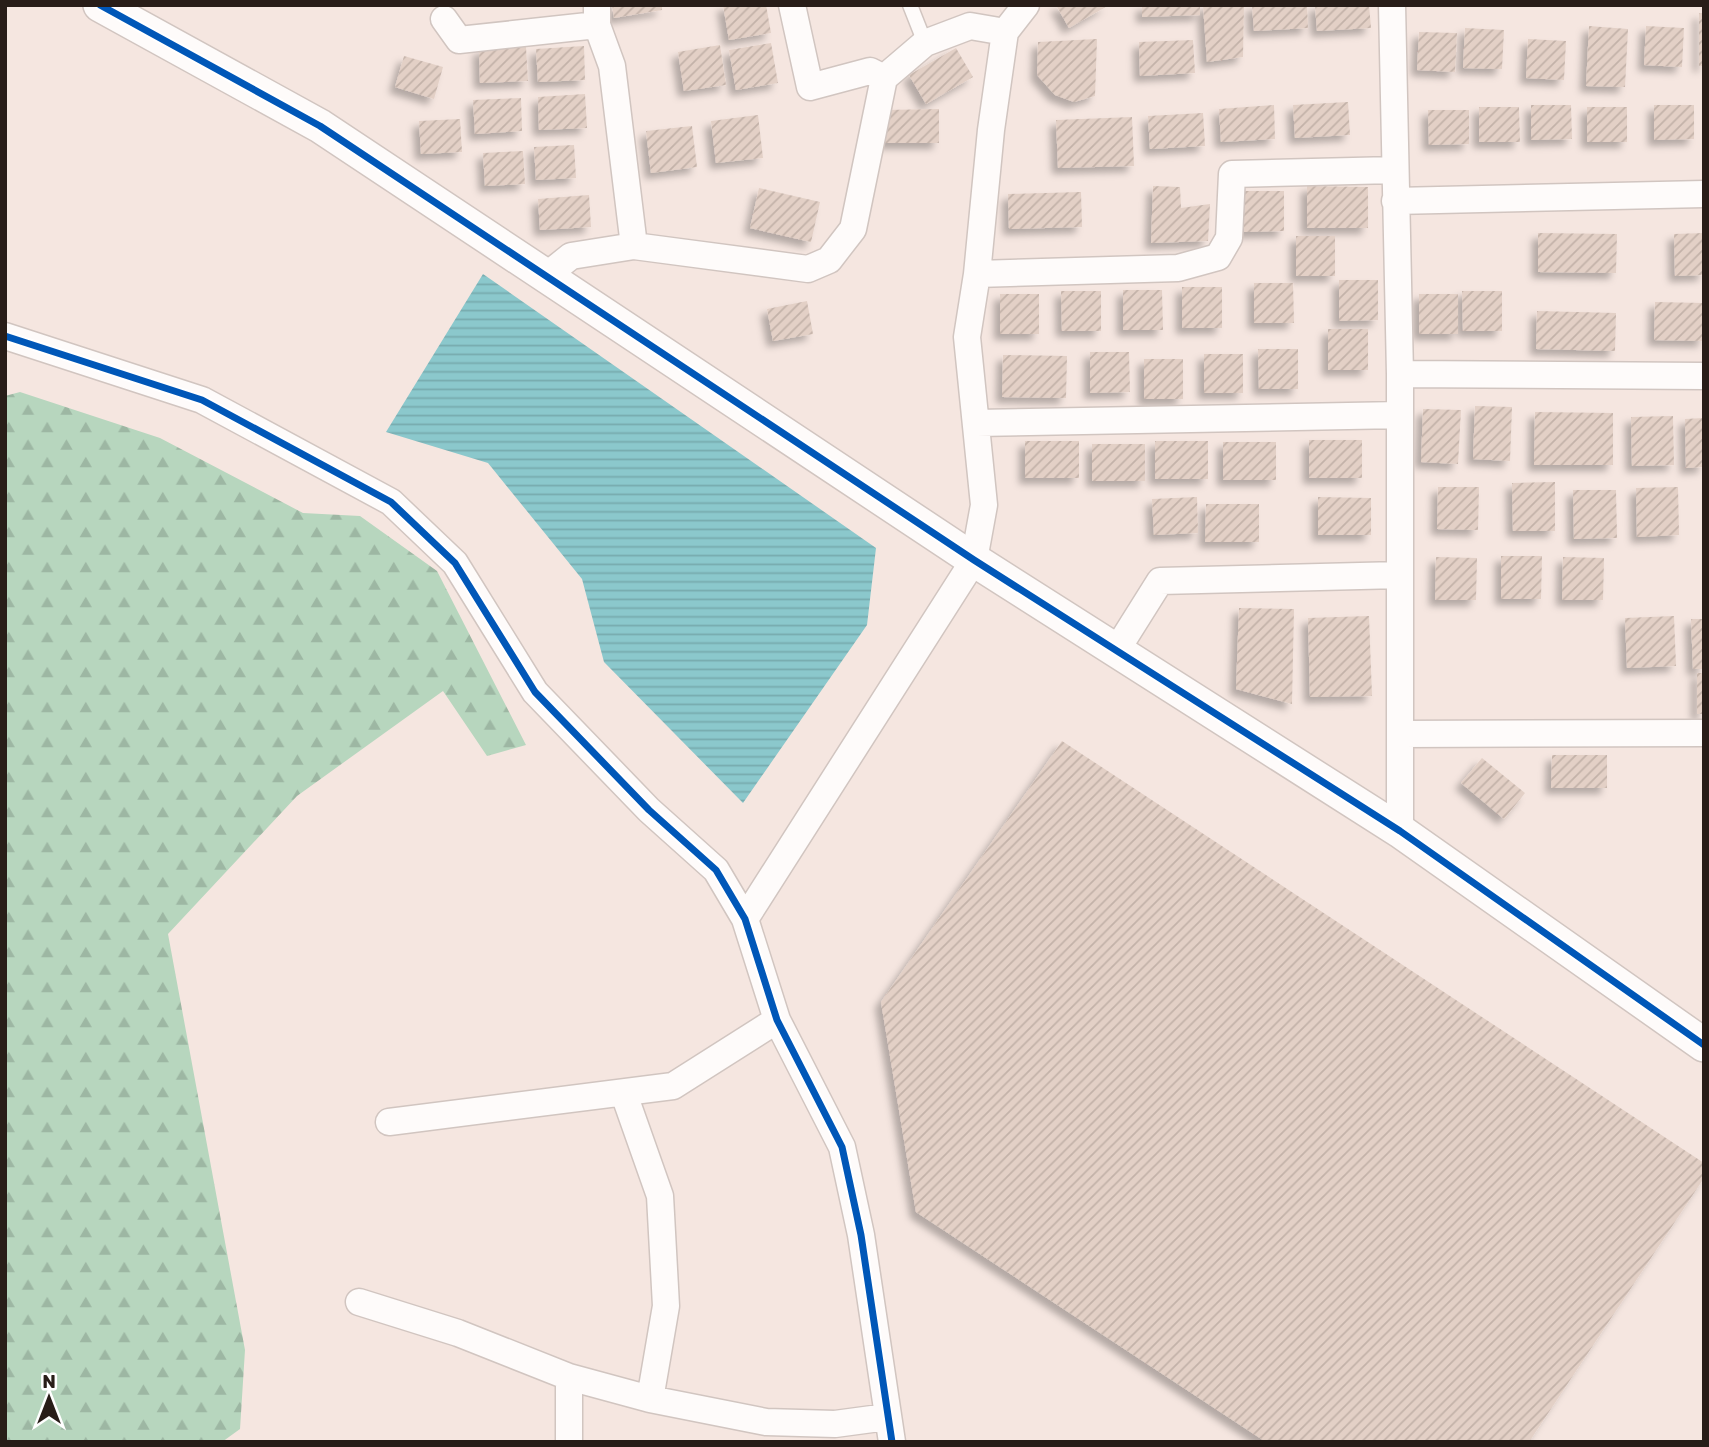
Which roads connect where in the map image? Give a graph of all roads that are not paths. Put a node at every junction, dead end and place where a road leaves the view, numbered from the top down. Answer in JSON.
{"nodes":[{"id":1,"x":100,"y":5,"type":"edge"},
{"id":2,"x":792,"y":5,"type":"edge"},
{"id":3,"x":910,"y":5,"type":"edge"},
{"id":4,"x":1026,"y":5,"type":"edge"},
{"id":5,"x":1392,"y":5,"type":"edge"},
{"id":6,"x":597,"y":15,"type":"edge"},
{"id":7,"x":444,"y":19,"type":"dead end"},
{"id":8,"x":1005,"y":32,"type":"junction"},
{"id":9,"x":925,"y":43,"type":"junction"},
{"id":10,"x":884,"y":78,"type":"junction"},
{"id":11,"x":1395,"y":170,"type":"junction"},
{"id":12,"x":1704,"y":194,"type":"edge"},
{"id":13,"x":1395,"y":201,"type":"junction"},
{"id":14,"x":634,"y":246,"type":"junction"},
{"id":15,"x":977,"y":274,"type":"junction"},
{"id":16,"x":545,"y":275,"type":"junction"},
{"id":17,"x":5,"y":336,"type":"edge"},
{"id":18,"x":1400,"y":374,"type":"junction"},
{"id":19,"x":1704,"y":376,"type":"edge"},
{"id":20,"x":1400,"y":415,"type":"junction"},
{"id":21,"x":977,"y":423,"type":"junction"},
{"id":22,"x":974,"y":561,"type":"junction"},
{"id":23,"x":1400,"y":575,"type":"junction"},
{"id":24,"x":1116,"y":651,"type":"junction"},
{"id":25,"x":1704,"y":733,"type":"edge"},
{"id":26,"x":1400,"y":734,"type":"junction"},
{"id":27,"x":1400,"y":831,"type":"junction"},
{"id":28,"x":745,"y":919,"type":"junction"},
{"id":29,"x":777,"y":1020,"type":"junction"},
{"id":30,"x":1700,"y":1034,"type":"edge"},
{"id":31,"x":624,"y":1094,"type":"junction"},
{"id":32,"x":389,"y":1122,"type":"dead end"},
{"id":33,"x":359,"y":1302,"type":"dead end"},
{"id":34,"x":569,"y":1377,"type":"junction"},
{"id":35,"x":650,"y":1399,"type":"junction"},
{"id":36,"x":890,"y":1429,"type":"edge"},
{"id":37,"x":569,"y":1442,"type":"edge"}],
"edges":[{"from":1,"to":16,"type":"street"},
{"from":2,"to":10,"type":"street"},
{"from":3,"to":9,"type":"lane"},
{"from":4,"to":8,"type":"street"},
{"from":5,"to":11,"type":"street"},
{"from":6,"to":7,"type":"street"},
{"from":6,"to":14,"type":"street"},
{"from":8,"to":9,"type":"street"},
{"from":8,"to":15,"type":"street"},
{"from":9,"to":10,"type":"street"},
{"from":10,"to":14,"type":"street"},
{"from":11,"to":13,"type":"street"},
{"from":11,"to":15,"type":"street"},
{"from":12,"to":13,"type":"street"},
{"from":13,"to":18,"type":"street"},
{"from":14,"to":16,"type":"street"},
{"from":15,"to":21,"type":"street"},
{"from":16,"to":22,"type":"street"},
{"from":17,"to":28,"type":"street"},
{"from":18,"to":19,"type":"street"},
{"from":18,"to":20,"type":"street"},
{"from":20,"to":21,"type":"street"},
{"from":20,"to":23,"type":"street"},
{"from":21,"to":22,"type":"street"},
{"from":22,"to":24,"type":"street"},
{"from":22,"to":28,"type":"street"},
{"from":23,"to":24,"type":"street"},
{"from":23,"to":26,"type":"street"},
{"from":24,"to":27,"type":"street"},
{"from":25,"to":26,"type":"street"},
{"from":26,"to":27,"type":"street"},
{"from":27,"to":30,"type":"street"},
{"from":28,"to":29,"type":"street"},
{"from":29,"to":31,"type":"street"},
{"from":29,"to":36,"type":"street"},
{"from":31,"to":32,"type":"street"},
{"from":31,"to":35,"type":"street"},
{"from":33,"to":34,"type":"street"},
{"from":34,"to":35,"type":"street"},
{"from":34,"to":37,"type":"street"},
{"from":35,"to":36,"type":"street"}]}
